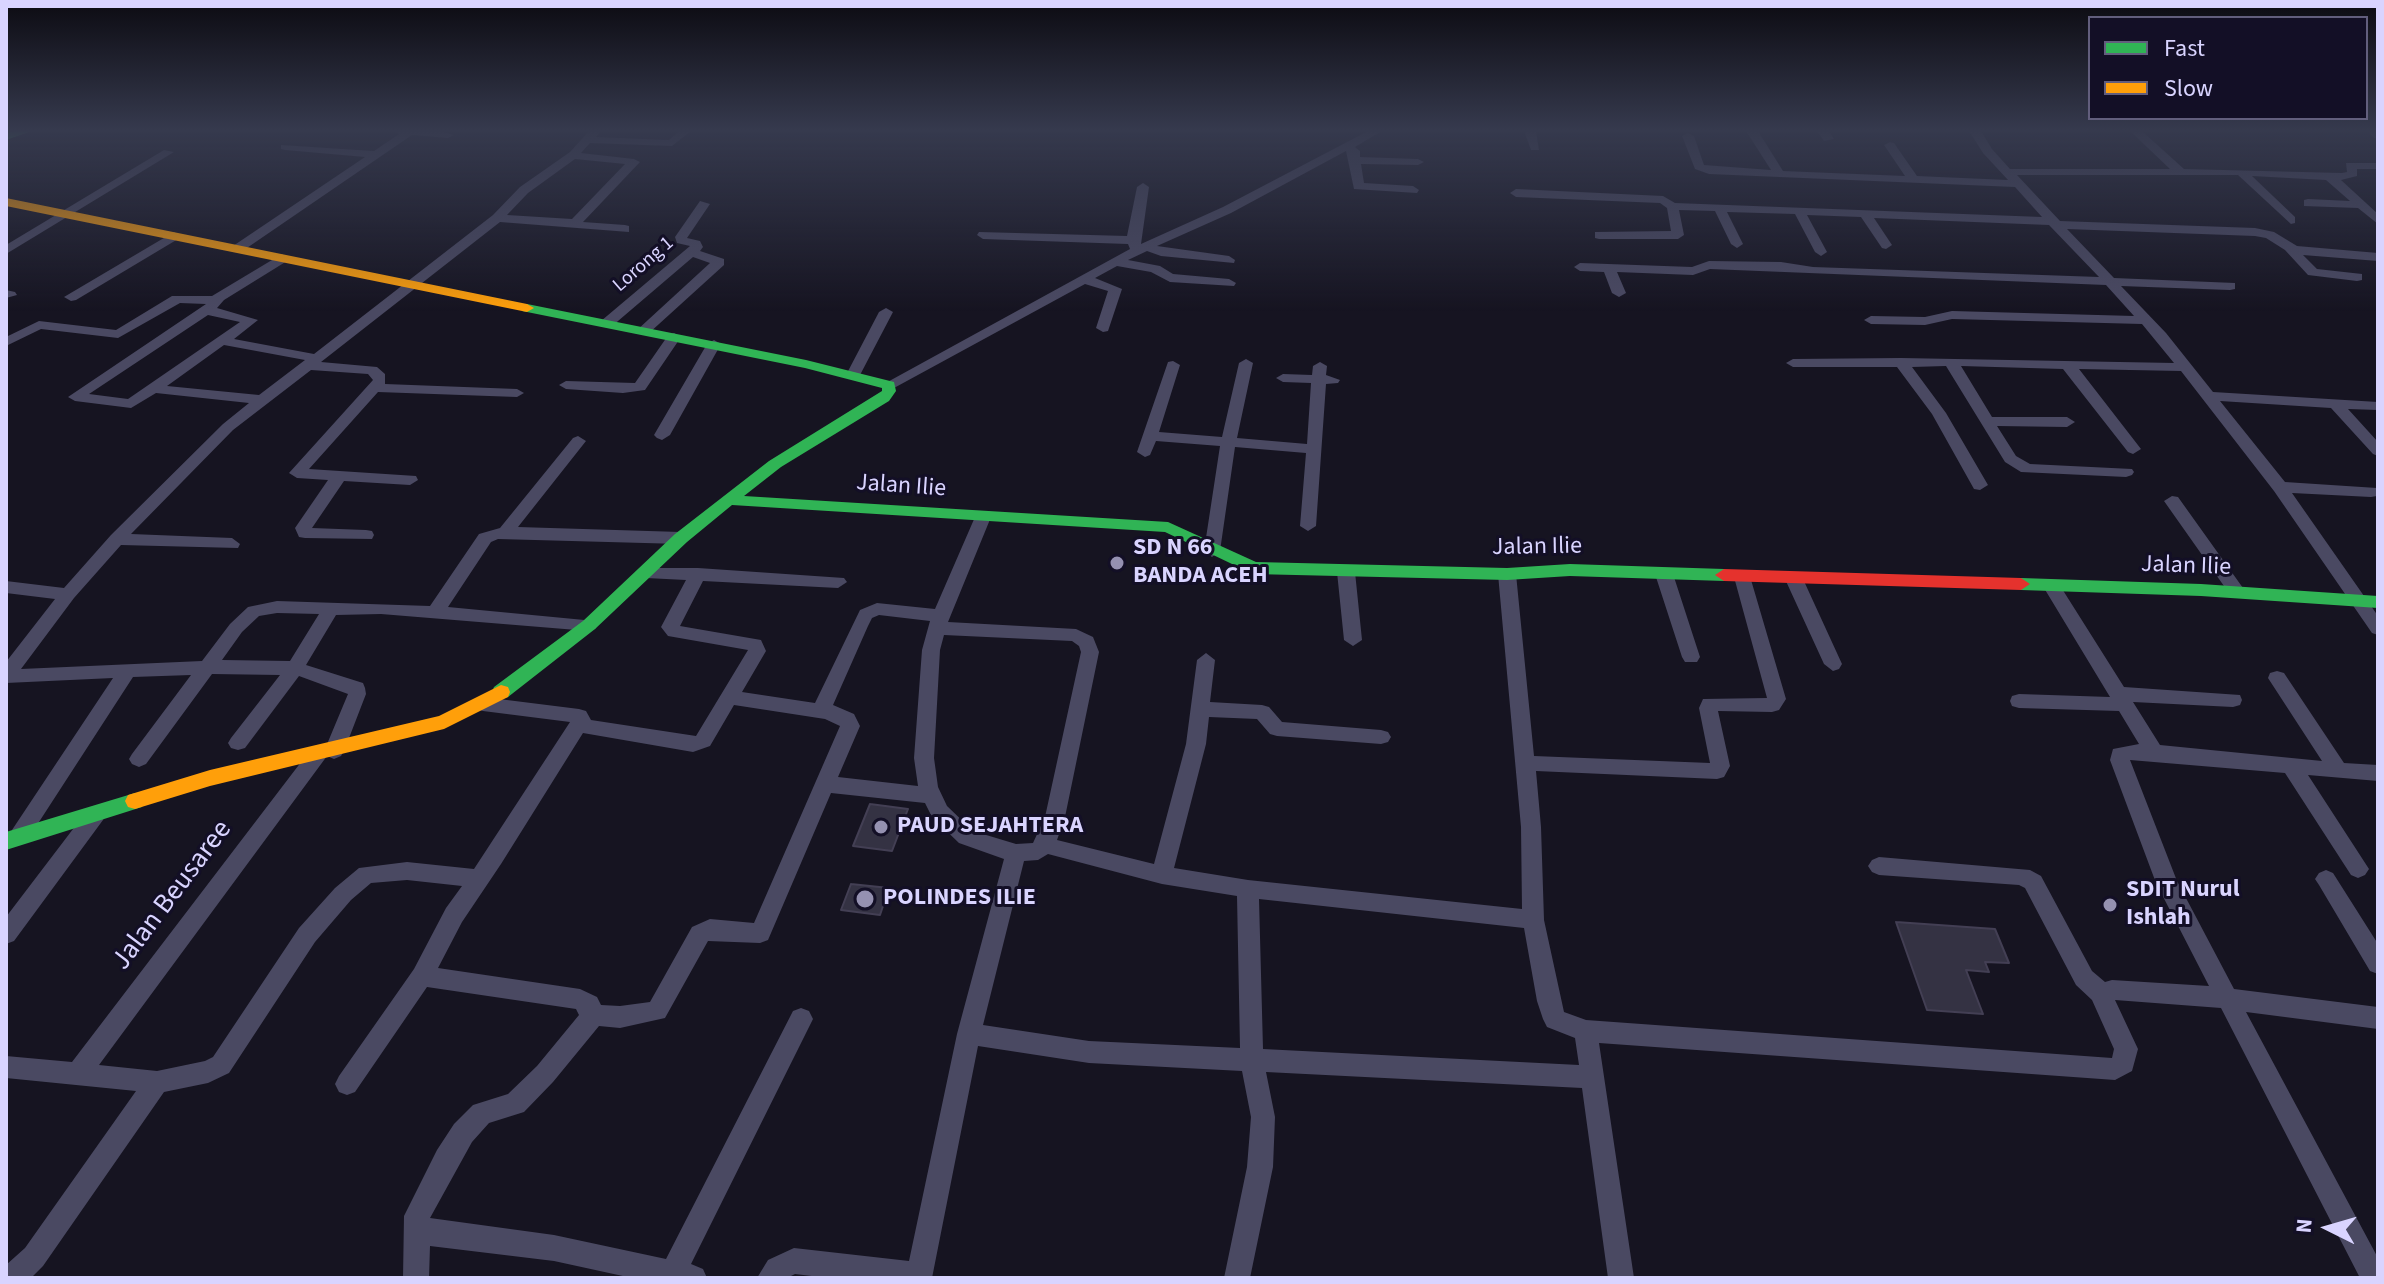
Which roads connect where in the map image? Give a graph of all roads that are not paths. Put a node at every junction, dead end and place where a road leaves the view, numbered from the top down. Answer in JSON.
{"nodes":[{"id":1,"x":104,"y":191,"type":"edge"},
{"id":2,"x":324,"y":191,"type":"edge"},
{"id":3,"x":523,"y":191,"type":"edge"},
{"id":4,"x":605,"y":191,"type":"edge"},
{"id":5,"x":1143,"y":191,"type":"edge"},
{"id":6,"x":1263,"y":191,"type":"edge"},
{"id":7,"x":2025,"y":191,"type":"edge"},
{"id":8,"x":2261,"y":191,"type":"edge"},
{"id":9,"x":2347,"y":191,"type":"edge"},
{"id":10,"x":1516,"y":193,"type":"dead end"},
{"id":11,"x":6,"y":202,"type":"edge"},
{"id":12,"x":2308,"y":203,"type":"dead end"},
{"id":13,"x":704,"y":204,"type":"dead end"},
{"id":14,"x":1673,"y":207,"type":"junction"},
{"id":15,"x":1719,"y":207,"type":"junction"},
{"id":16,"x":1798,"y":209,"type":"junction"},
{"id":17,"x":1864,"y":212,"type":"junction"},
{"id":18,"x":2372,"y":212,"type":"edge"},
{"id":19,"x":66,"y":214,"type":"junction"},
{"id":20,"x":497,"y":218,"type":"junction"},
{"id":21,"x":2291,"y":220,"type":"dead end"},
{"id":22,"x":573,"y":223,"type":"junction"},
{"id":23,"x":2055,"y":223,"type":"junction"},
{"id":24,"x":625,"y":229,"type":"dead end"},
{"id":25,"x":983,"y":235,"type":"dead end"},
{"id":26,"x":1599,"y":235,"type":"dead end"},
{"id":27,"x":174,"y":236,"type":"junction"},
{"id":28,"x":1737,"y":244,"type":"dead end"},
{"id":29,"x":1886,"y":245,"type":"dead end"},
{"id":30,"x":1139,"y":246,"type":"junction"},
{"id":31,"x":2290,"y":248,"type":"junction"},
{"id":32,"x":237,"y":249,"type":"junction"},
{"id":33,"x":6,"y":250,"type":"edge"},
{"id":34,"x":690,"y":252,"type":"junction"},
{"id":35,"x":1821,"y":252,"type":"dead end"},
{"id":36,"x":2378,"y":257,"type":"edge"},
{"id":37,"x":282,"y":258,"type":"junction"},
{"id":38,"x":1229,"y":260,"type":"dead end"},
{"id":39,"x":1115,"y":262,"type":"junction"},
{"id":40,"x":1580,"y":267,"type":"dead end"},
{"id":41,"x":1609,"y":268,"type":"junction"},
{"id":42,"x":2357,"y":277,"type":"dead end"},
{"id":43,"x":1084,"y":279,"type":"junction"},
{"id":44,"x":2108,"y":280,"type":"junction"},
{"id":45,"x":1229,"y":283,"type":"dead end"},
{"id":46,"x":412,"y":285,"type":"junction"},
{"id":47,"x":2230,"y":286,"type":"dead end"},
{"id":48,"x":1619,"y":293,"type":"dead end"},
{"id":49,"x":71,"y":297,"type":"dead end"},
{"id":50,"x":211,"y":305,"type":"junction"},
{"id":51,"x":886,"y":312,"type":"dead end"},
{"id":52,"x":1871,"y":320,"type":"dead end"},
{"id":53,"x":2145,"y":320,"type":"junction"},
{"id":54,"x":606,"y":324,"type":"junction"},
{"id":55,"x":1103,"y":328,"type":"dead end"},
{"id":56,"x":643,"y":331,"type":"junction"},
{"id":57,"x":674,"y":337,"type":"junction"},
{"id":58,"x":224,"y":341,"type":"junction"},
{"id":59,"x":6,"y":342,"type":"edge"},
{"id":60,"x":714,"y":344,"type":"junction"},
{"id":61,"x":311,"y":362,"type":"junction"},
{"id":62,"x":1901,"y":362,"type":"junction"},
{"id":63,"x":1951,"y":362,"type":"junction"},
{"id":64,"x":1246,"y":363,"type":"dead end"},
{"id":65,"x":1793,"y":363,"type":"dead end"},
{"id":66,"x":1173,"y":365,"type":"dead end"},
{"id":67,"x":2068,"y":365,"type":"junction"},
{"id":68,"x":2184,"y":367,"type":"junction"},
{"id":69,"x":853,"y":375,"type":"junction"},
{"id":70,"x":1283,"y":378,"type":"dead end"},
{"id":71,"x":566,"y":385,"type":"dead end"},
{"id":72,"x":889,"y":385,"type":"junction"},
{"id":73,"x":375,"y":388,"type":"junction"},
{"id":74,"x":155,"y":389,"type":"junction"},
{"id":75,"x":517,"y":393,"type":"dead end"},
{"id":76,"x":2206,"y":396,"type":"junction"},
{"id":77,"x":261,"y":400,"type":"junction"},
{"id":78,"x":2335,"y":403,"type":"junction"},
{"id":79,"x":2378,"y":406,"type":"edge"},
{"id":80,"x":1986,"y":421,"type":"junction"},
{"id":81,"x":2067,"y":422,"type":"dead end"},
{"id":82,"x":662,"y":435,"type":"dead end"},
{"id":83,"x":578,"y":441,"type":"dead end"},
{"id":84,"x":1228,"y":444,"type":"junction"},
{"id":85,"x":1314,"y":449,"type":"junction"},
{"id":86,"x":2133,"y":449,"type":"dead end"},
{"id":87,"x":2378,"y":451,"type":"edge"},
{"id":88,"x":2126,"y":472,"type":"dead end"},
{"id":89,"x":340,"y":475,"type":"junction"},
{"id":90,"x":410,"y":480,"type":"dead end"},
{"id":91,"x":1980,"y":485,"type":"dead end"},
{"id":92,"x":2280,"y":487,"type":"junction"},
{"id":93,"x":2371,"y":492,"type":"dead end"},
{"id":94,"x":728,"y":500,"type":"junction"},
{"id":95,"x":2172,"y":501,"type":"dead end"},
{"id":96,"x":983,"y":517,"type":"junction"},
{"id":97,"x":1308,"y":526,"type":"dead end"},
{"id":98,"x":505,"y":532,"type":"junction"},
{"id":99,"x":366,"y":535,"type":"dead end"},
{"id":100,"x":681,"y":538,"type":"junction"},
{"id":101,"x":117,"y":539,"type":"junction"},
{"id":102,"x":232,"y":544,"type":"dead end"},
{"id":103,"x":1212,"y":551,"type":"junction"},
{"id":104,"x":646,"y":572,"type":"junction"},
{"id":105,"x":1346,"y":572,"type":"junction"},
{"id":106,"x":698,"y":574,"type":"junction"},
{"id":107,"x":1507,"y":574,"type":"junction"},
{"id":108,"x":1664,"y":574,"type":"junction"},
{"id":109,"x":1743,"y":577,"type":"junction"},
{"id":110,"x":1794,"y":579,"type":"junction"},
{"id":111,"x":838,"y":582,"type":"dead end"},
{"id":112,"x":6,"y":587,"type":"edge"},
{"id":113,"x":2053,"y":588,"type":"junction"},
{"id":114,"x":2237,"y":592,"type":"junction"},
{"id":115,"x":68,"y":594,"type":"junction"},
{"id":116,"x":2357,"y":600,"type":"junction"},
{"id":117,"x":2378,"y":602,"type":"edge"},
{"id":118,"x":331,"y":609,"type":"junction"},
{"id":119,"x":435,"y":612,"type":"junction"},
{"id":120,"x":939,"y":622,"type":"junction"},
{"id":121,"x":589,"y":625,"type":"junction"},
{"id":122,"x":2378,"y":629,"type":"edge"},
{"id":123,"x":1353,"y":640,"type":"dead end"},
{"id":124,"x":1691,"y":657,"type":"dead end"},
{"id":125,"x":1206,"y":660,"type":"dead end"},
{"id":126,"x":1833,"y":664,"type":"dead end"},
{"id":127,"x":209,"y":667,"type":"junction"},
{"id":128,"x":295,"y":668,"type":"junction"},
{"id":129,"x":128,"y":670,"type":"junction"},
{"id":130,"x":6,"y":676,"type":"edge"},
{"id":131,"x":2277,"y":678,"type":"dead end"},
{"id":132,"x":727,"y":697,"type":"junction"},
{"id":133,"x":2122,"y":699,"type":"junction"},
{"id":134,"x":2233,"y":700,"type":"dead end"},
{"id":135,"x":2019,"y":701,"type":"dead end"},
{"id":136,"x":483,"y":704,"type":"junction"},
{"id":137,"x":1200,"y":709,"type":"junction"},
{"id":138,"x":825,"y":712,"type":"junction"},
{"id":139,"x":580,"y":725,"type":"junction"},
{"id":140,"x":1381,"y":737,"type":"dead end"},
{"id":141,"x":238,"y":743,"type":"dead end"},
{"id":142,"x":326,"y":752,"type":"junction"},
{"id":143,"x":2154,"y":752,"type":"junction"},
{"id":144,"x":139,"y":759,"type":"dead end"},
{"id":145,"x":1525,"y":763,"type":"junction"},
{"id":146,"x":2291,"y":766,"type":"junction"},
{"id":147,"x":2338,"y":769,"type":"junction"},
{"id":148,"x":2378,"y":773,"type":"edge"},
{"id":149,"x":826,"y":784,"type":"junction"},
{"id":150,"x":933,"y":796,"type":"junction"},
{"id":151,"x":96,"y":814,"type":"junction"},
{"id":152,"x":12,"y":838,"type":"edge"},
{"id":153,"x":1045,"y":845,"type":"junction"},
{"id":154,"x":1016,"y":853,"type":"junction"},
{"id":155,"x":1879,"y":866,"type":"dead end"},
{"id":156,"x":2358,"y":869,"type":"dead end"},
{"id":157,"x":1162,"y":875,"type":"junction"},
{"id":158,"x":479,"y":879,"type":"junction"},
{"id":159,"x":2326,"y":879,"type":"dead end"},
{"id":160,"x":1248,"y":889,"type":"junction"},
{"id":161,"x":1533,"y":920,"type":"junction"},
{"id":162,"x":6,"y":934,"type":"edge"},
{"id":163,"x":2378,"y":964,"type":"edge"},
{"id":164,"x":422,"y":976,"type":"junction"},
{"id":165,"x":2102,"y":994,"type":"junction"},
{"id":166,"x":2226,"y":999,"type":"junction"},
{"id":167,"x":591,"y":1015,"type":"junction"},
{"id":168,"x":2378,"y":1018,"type":"edge"},
{"id":169,"x":801,"y":1019,"type":"dead end"},
{"id":170,"x":1586,"y":1031,"type":"junction"},
{"id":171,"x":969,"y":1034,"type":"junction"},
{"id":172,"x":1252,"y":1061,"type":"junction"},
{"id":173,"x":6,"y":1067,"type":"edge"},
{"id":174,"x":78,"y":1074,"type":"junction"},
{"id":175,"x":1593,"y":1077,"type":"junction"},
{"id":176,"x":157,"y":1082,"type":"junction"},
{"id":177,"x":347,"y":1084,"type":"dead end"},
{"id":178,"x":415,"y":1231,"type":"junction"},
{"id":179,"x":683,"y":1276,"type":"edge"},
{"id":180,"x":919,"y":1276,"type":"edge"},
{"id":181,"x":12,"y":1278,"type":"edge"},
{"id":182,"x":416,"y":1278,"type":"edge"},
{"id":183,"x":770,"y":1278,"type":"edge"},
{"id":184,"x":1237,"y":1278,"type":"edge"},
{"id":185,"x":1621,"y":1278,"type":"edge"},
{"id":186,"x":2374,"y":1278,"type":"edge"}],
"edges":[{"from":1,"to":19,"type":"street"},
{"from":2,"to":32,"type":"street"},
{"from":3,"to":20,"type":"street"},
{"from":4,"to":22,"type":"street"},
{"from":5,"to":30,"type":"street"},
{"from":6,"to":30,"type":"street"},
{"from":7,"to":23,"type":"street"},
{"from":8,"to":21,"type":"street"},
{"from":9,"to":18,"type":"street"},
{"from":10,"to":14,"type":"street"},
{"from":11,"to":19,"type":"street"},
{"from":12,"to":18,"type":"street"},
{"from":13,"to":34,"type":"street","name":"Lorong 1"},
{"from":14,"to":15,"type":"street"},
{"from":14,"to":26,"type":"street"},
{"from":15,"to":16,"type":"street"},
{"from":15,"to":28,"type":"street"},
{"from":16,"to":17,"type":"street"},
{"from":16,"to":35,"type":"street"},
{"from":17,"to":23,"type":"street"},
{"from":17,"to":29,"type":"street"},
{"from":19,"to":27,"type":"street"},
{"from":19,"to":33,"type":"street"},
{"from":20,"to":22,"type":"street"},
{"from":20,"to":46,"type":"street"},
{"from":22,"to":24,"type":"street"},
{"from":23,"to":31,"type":"street"},
{"from":23,"to":44,"type":"street"},
{"from":25,"to":30,"type":"street"},
{"from":27,"to":32,"type":"street"},
{"from":27,"to":49,"type":"street"},
{"from":30,"to":38,"type":"street"},
{"from":30,"to":39,"type":"street"},
{"from":31,"to":36,"type":"street"},
{"from":31,"to":42,"type":"street"},
{"from":32,"to":37,"type":"street"},
{"from":34,"to":54,"type":"street","name":"Lorong 1"},
{"from":34,"to":56,"type":"street"},
{"from":37,"to":46,"type":"street"},
{"from":37,"to":50,"type":"street"},
{"from":39,"to":43,"type":"street"},
{"from":39,"to":45,"type":"street"},
{"from":40,"to":41,"type":"street"},
{"from":41,"to":44,"type":"street"},
{"from":41,"to":48,"type":"street"},
{"from":43,"to":55,"type":"street"},
{"from":43,"to":72,"type":"street"},
{"from":44,"to":47,"type":"street"},
{"from":44,"to":53,"type":"street"},
{"from":46,"to":54,"type":"street"},
{"from":46,"to":61,"type":"street"},
{"from":50,"to":58,"type":"street"},
{"from":50,"to":59,"type":"street"},
{"from":50,"to":74,"type":"street"},
{"from":51,"to":69,"type":"street"},
{"from":52,"to":53,"type":"street"},
{"from":53,"to":68,"type":"street"},
{"from":54,"to":56,"type":"street"},
{"from":56,"to":57,"type":"street"},
{"from":57,"to":60,"type":"street"},
{"from":57,"to":71,"type":"street"},
{"from":58,"to":61,"type":"street"},
{"from":58,"to":74,"type":"street"},
{"from":60,"to":69,"type":"street"},
{"from":60,"to":82,"type":"street"},
{"from":61,"to":73,"type":"street"},
{"from":61,"to":77,"type":"street"},
{"from":62,"to":63,"type":"street"},
{"from":62,"to":65,"type":"street"},
{"from":62,"to":91,"type":"street"},
{"from":63,"to":67,"type":"street"},
{"from":63,"to":80,"type":"street"},
{"from":64,"to":84,"type":"street"},
{"from":66,"to":84,"type":"street"},
{"from":67,"to":68,"type":"street"},
{"from":67,"to":86,"type":"street"},
{"from":68,"to":76,"type":"street"},
{"from":69,"to":72,"type":"street"},
{"from":70,"to":85,"type":"street"},
{"from":72,"to":94,"type":"street"},
{"from":73,"to":75,"type":"street"},
{"from":73,"to":89,"type":"street"},
{"from":74,"to":77,"type":"street"},
{"from":76,"to":78,"type":"street"},
{"from":76,"to":92,"type":"street"},
{"from":77,"to":101,"type":"street"},
{"from":78,"to":79,"type":"street"},
{"from":78,"to":87,"type":"street"},
{"from":80,"to":81,"type":"street"},
{"from":80,"to":88,"type":"street"},
{"from":83,"to":98,"type":"street"},
{"from":84,"to":85,"type":"street"},
{"from":84,"to":103,"type":"street"},
{"from":85,"to":97,"type":"street"},
{"from":89,"to":90,"type":"street"},
{"from":89,"to":99,"type":"street"},
{"from":92,"to":93,"type":"street"},
{"from":92,"to":116,"type":"street"},
{"from":94,"to":96,"type":"street","name":"Jalan Ilie"},
{"from":94,"to":100,"type":"street"},
{"from":95,"to":114,"type":"street"},
{"from":96,"to":103,"type":"street","name":"Jalan Ilie"},
{"from":96,"to":120,"type":"street"},
{"from":98,"to":100,"type":"street"},
{"from":98,"to":119,"type":"street"},
{"from":100,"to":104,"type":"street"},
{"from":101,"to":102,"type":"street"},
{"from":101,"to":115,"type":"street"},
{"from":103,"to":105,"type":"street","name":"Jalan Ilie"},
{"from":104,"to":106,"type":"street"},
{"from":104,"to":121,"type":"street"},
{"from":105,"to":107,"type":"street","name":"Jalan Ilie"},
{"from":105,"to":123,"type":"street"},
{"from":106,"to":111,"type":"street"},
{"from":106,"to":132,"type":"street"},
{"from":107,"to":108,"type":"street","name":"Jalan Ilie"},
{"from":107,"to":145,"type":"street"},
{"from":108,"to":109,"type":"street","name":"Jalan Ilie"},
{"from":108,"to":124,"type":"street"},
{"from":109,"to":110,"type":"street","name":"Jalan Ilie"},
{"from":109,"to":145,"type":"street"},
{"from":110,"to":113,"type":"street","name":"Jalan Ilie"},
{"from":110,"to":126,"type":"street"},
{"from":112,"to":115,"type":"street"},
{"from":113,"to":114,"type":"street","name":"Jalan Ilie"},
{"from":113,"to":133,"type":"street"},
{"from":114,"to":116,"type":"street","name":"Jalan Ilie"},
{"from":115,"to":130,"type":"street"},
{"from":116,"to":117,"type":"street","name":"Jalan Ilie"},
{"from":116,"to":122,"type":"street"},
{"from":118,"to":119,"type":"street"},
{"from":118,"to":127,"type":"street"},
{"from":118,"to":128,"type":"street"},
{"from":119,"to":121,"type":"street"},
{"from":120,"to":138,"type":"street"},
{"from":120,"to":150,"type":"street"},
{"from":120,"to":153,"type":"street"},
{"from":121,"to":136,"type":"street"},
{"from":125,"to":137,"type":"street"},
{"from":127,"to":128,"type":"street"},
{"from":127,"to":129,"type":"street"},
{"from":127,"to":144,"type":"street"},
{"from":128,"to":141,"type":"street"},
{"from":128,"to":142,"type":"street","name":"Jalan Beusaree"},
{"from":129,"to":130,"type":"street"},
{"from":129,"to":152,"type":"street"},
{"from":131,"to":147,"type":"street"},
{"from":132,"to":138,"type":"street"},
{"from":132,"to":139,"type":"street"},
{"from":133,"to":134,"type":"street"},
{"from":133,"to":135,"type":"street"},
{"from":133,"to":143,"type":"street"},
{"from":136,"to":139,"type":"street"},
{"from":136,"to":142,"type":"street"},
{"from":137,"to":140,"type":"street"},
{"from":137,"to":157,"type":"street"},
{"from":138,"to":149,"type":"street"},
{"from":139,"to":158,"type":"street"},
{"from":142,"to":151,"type":"street"},
{"from":142,"to":174,"type":"street","name":"Jalan Beusaree"},
{"from":143,"to":146,"type":"street"},
{"from":143,"to":166,"type":"street"},
{"from":145,"to":161,"type":"street"},
{"from":146,"to":147,"type":"street"},
{"from":146,"to":156,"type":"street"},
{"from":147,"to":148,"type":"street"},
{"from":149,"to":150,"type":"street"},
{"from":149,"to":167,"type":"street"},
{"from":150,"to":154,"type":"street"},
{"from":151,"to":152,"type":"street"},
{"from":151,"to":162,"type":"street"},
{"from":153,"to":154,"type":"street"},
{"from":153,"to":157,"type":"street"},
{"from":154,"to":171,"type":"street"},
{"from":155,"to":165,"type":"street"},
{"from":157,"to":160,"type":"street"},
{"from":158,"to":164,"type":"street"},
{"from":158,"to":176,"type":"street"},
{"from":159,"to":163,"type":"street"},
{"from":160,"to":161,"type":"street"},
{"from":160,"to":172,"type":"street"},
{"from":161,"to":170,"type":"street"},
{"from":164,"to":167,"type":"street"},
{"from":164,"to":177,"type":"street"},
{"from":165,"to":166,"type":"street"},
{"from":165,"to":170,"type":"street"},
{"from":166,"to":168,"type":"street"},
{"from":166,"to":186,"type":"street"},
{"from":167,"to":178,"type":"street"},
{"from":169,"to":179,"type":"street"},
{"from":170,"to":175,"type":"street"},
{"from":171,"to":172,"type":"street"},
{"from":171,"to":180,"type":"street"},
{"from":172,"to":175,"type":"street"},
{"from":172,"to":184,"type":"street"},
{"from":173,"to":174,"type":"street"},
{"from":174,"to":176,"type":"street"},
{"from":175,"to":185,"type":"street"},
{"from":176,"to":181,"type":"street"},
{"from":178,"to":179,"type":"street"},
{"from":178,"to":182,"type":"street"},
{"from":180,"to":183,"type":"street"}]}
